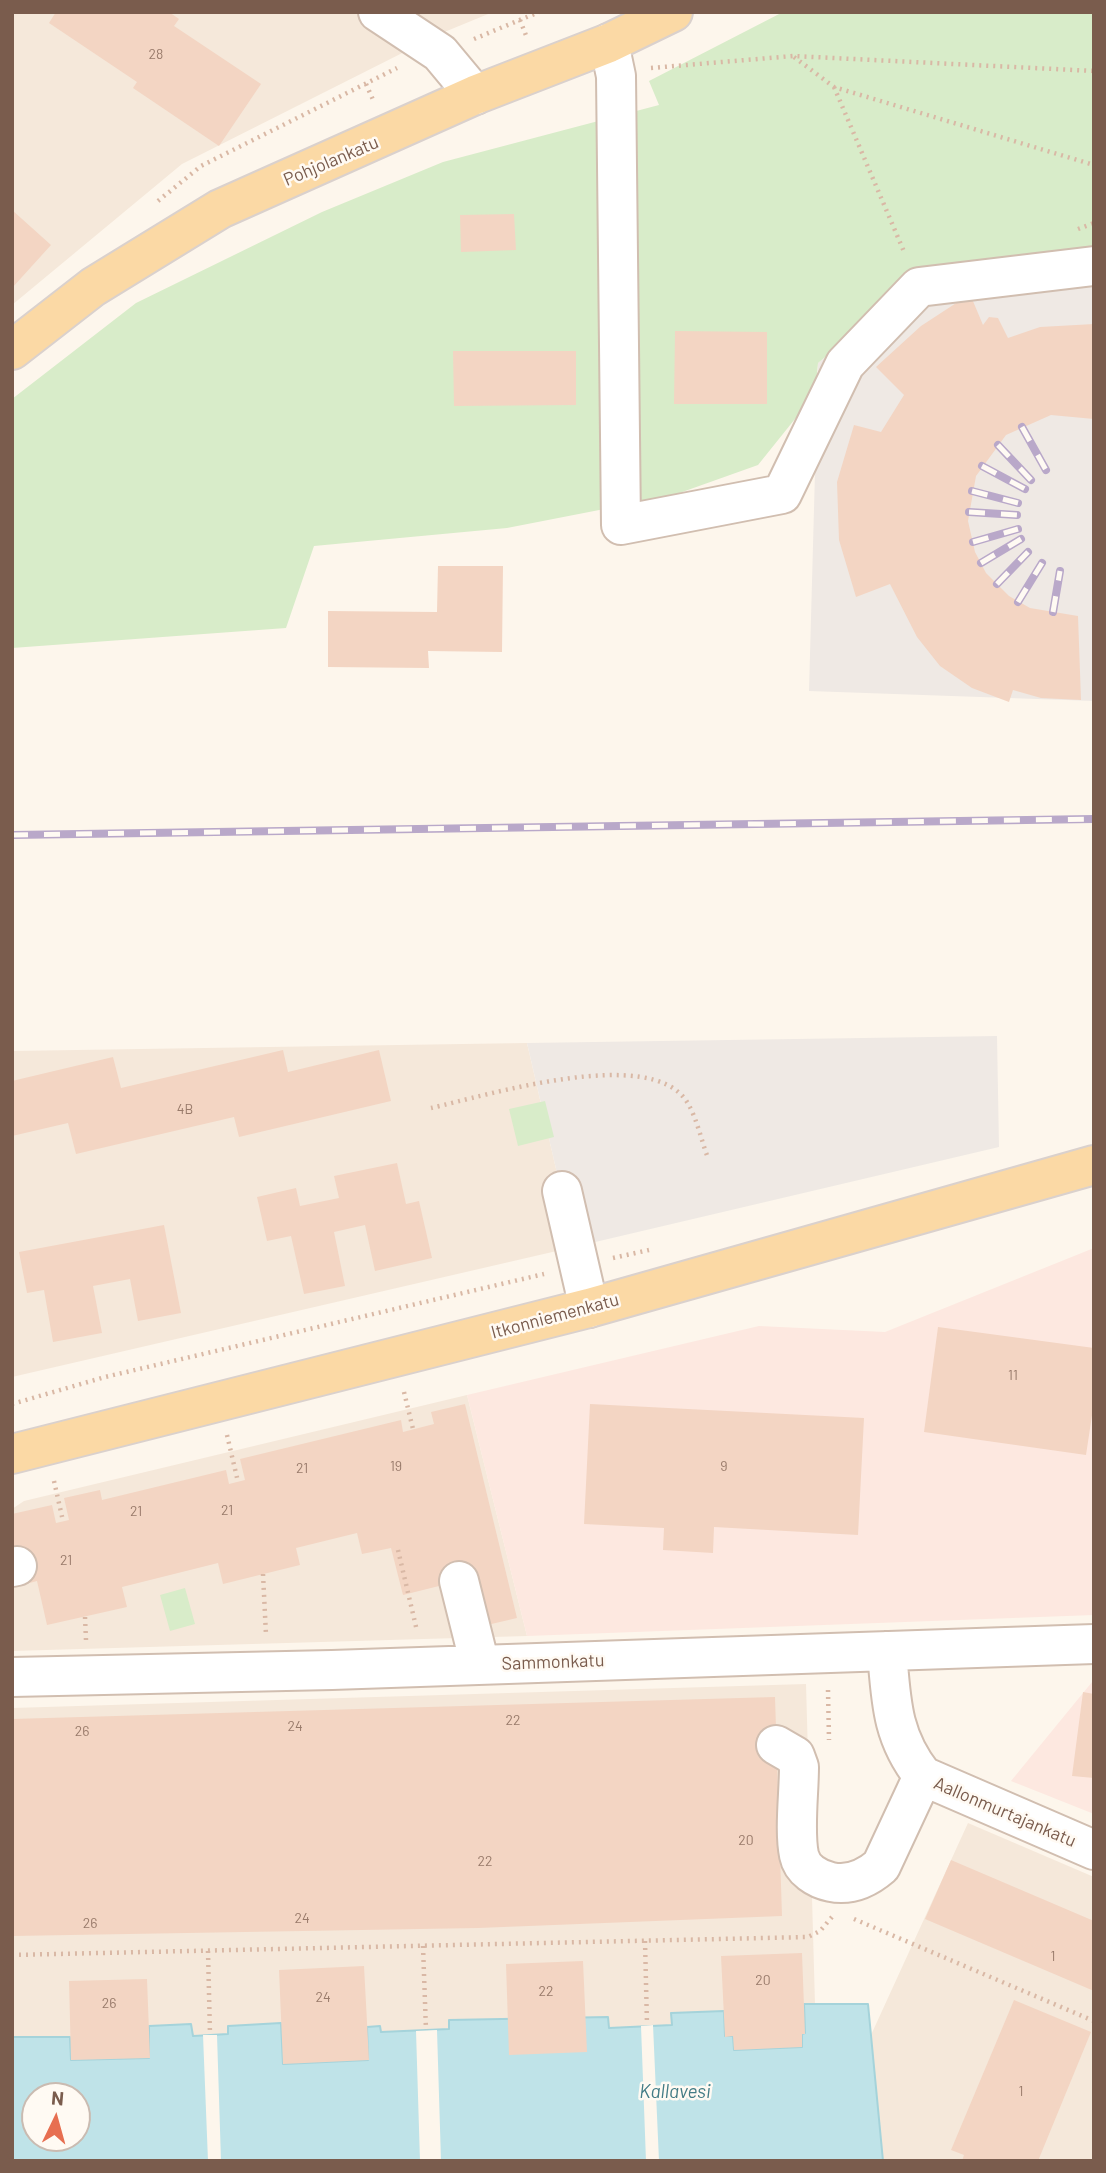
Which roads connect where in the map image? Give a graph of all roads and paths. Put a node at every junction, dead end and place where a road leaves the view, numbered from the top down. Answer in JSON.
{"nodes":[{"id":1,"x":378,"y":12,"type":"edge"},
{"id":2,"x":673,"y":12,"type":"edge"},
{"id":3,"x":609,"y":43,"type":"junction"},
{"id":4,"x":793,"y":56,"type":"junction"},
{"id":5,"x":643,"y":68,"type":"dead end"},
{"id":6,"x":1094,"y":71,"type":"edge"},
{"id":7,"x":834,"y":87,"type":"junction"},
{"id":8,"x":475,"y":95,"type":"junction"},
{"id":9,"x":1094,"y":165,"type":"edge"},
{"id":10,"x":1094,"y":223,"type":"edge"},
{"id":11,"x":1069,"y":232,"type":"dead end"},
{"id":12,"x":1094,"y":266,"type":"edge"},
{"id":13,"x":919,"y":287,"type":"junction"},
{"id":14,"x":12,"y":350,"type":"edge"},
{"id":15,"x":431,"y":1108,"type":"dead end"},
{"id":16,"x":708,"y":1158,"type":"dead end"},
{"id":17,"x":1094,"y":1165,"type":"edge"},
{"id":18,"x":562,"y":1191,"type":"dead end"},
{"id":19,"x":660,"y":1247,"type":"dead end"},
{"id":20,"x":579,"y":1266,"type":"junction"},
{"id":21,"x":589,"y":1307,"type":"junction"},
{"id":22,"x":404,"y":1390,"type":"dead end"},
{"id":23,"x":12,"y":1405,"type":"edge"},
{"id":24,"x":413,"y":1429,"type":"dead end"},
{"id":25,"x":226,"y":1433,"type":"dead end"},
{"id":26,"x":12,"y":1454,"type":"edge"},
{"id":27,"x":53,"y":1478,"type":"dead end"},
{"id":28,"x":238,"y":1482,"type":"dead end"},
{"id":29,"x":62,"y":1521,"type":"dead end"},
{"id":30,"x":398,"y":1550,"type":"dead end"},
{"id":31,"x":263,"y":1574,"type":"dead end"},
{"id":32,"x":459,"y":1581,"type":"dead end"},
{"id":33,"x":419,"y":1638,"type":"dead end"},
{"id":34,"x":1093,"y":1638,"type":"edge"},
{"id":35,"x":266,"y":1640,"type":"dead end"},
{"id":36,"x":887,"y":1651,"type":"junction"},
{"id":37,"x":826,"y":1653,"type":"junction"},
{"id":38,"x":480,"y":1665,"type":"junction"},
{"id":39,"x":12,"y":1677,"type":"edge"},
{"id":40,"x":776,"y":1745,"type":"dead end"},
{"id":41,"x":830,"y":1747,"type":"dead end"},
{"id":42,"x":923,"y":1776,"type":"junction"},
{"id":43,"x":1094,"y":1850,"type":"edge"},
{"id":44,"x":834,"y":1897,"type":"junction"},
{"id":45,"x":645,"y":1941,"type":"junction"},
{"id":46,"x":423,"y":1946,"type":"junction"},
{"id":47,"x":208,"y":1951,"type":"junction"},
{"id":48,"x":12,"y":1955,"type":"edge"},
{"id":49,"x":1094,"y":2021,"type":"edge"},
{"id":50,"x":647,"y":2025,"type":"dead end"},
{"id":51,"x":426,"y":2030,"type":"dead end"},
{"id":52,"x":210,"y":2035,"type":"dead end"}],
"edges":[{"from":1,"to":8,"type":"street"},
{"from":2,"to":3,"type":"main road","name":"Pohjolankatu"},
{"from":3,"to":8,"type":"main road","name":"Pohjolankatu"},
{"from":3,"to":13,"type":"street"},
{"from":4,"to":5,"type":"path"},
{"from":4,"to":6,"type":"path"},
{"from":4,"to":7,"type":"path"},
{"from":7,"to":9,"type":"path"},
{"from":7,"to":13,"type":"path"},
{"from":8,"to":14,"type":"main road","name":"Pohjolankatu"},
{"from":10,"to":11,"type":"path"},
{"from":12,"to":13,"type":"street"},
{"from":15,"to":16,"type":"path"},
{"from":17,"to":21,"type":"main road","name":"Itkonniemenkatu"},
{"from":18,"to":20,"type":"street"},
{"from":19,"to":20,"type":"path"},
{"from":20,"to":21,"type":"street"},
{"from":20,"to":23,"type":"path"},
{"from":21,"to":26,"type":"main road","name":"Itkonniemenkatu"},
{"from":22,"to":24,"type":"path"},
{"from":25,"to":28,"type":"path"},
{"from":27,"to":29,"type":"path"},
{"from":30,"to":33,"type":"path"},
{"from":31,"to":35,"type":"path"},
{"from":32,"to":38,"type":"street"},
{"from":34,"to":36,"type":"street","name":"Sammonkatu"},
{"from":36,"to":37,"type":"street","name":"Sammonkatu"},
{"from":36,"to":42,"type":"street","name":"Aallonmurtajankatu"},
{"from":37,"to":38,"type":"street","name":"Sammonkatu"},
{"from":37,"to":41,"type":"path"},
{"from":38,"to":39,"type":"street","name":"Sammonkatu"},
{"from":40,"to":44,"type":"street"},
{"from":42,"to":43,"type":"street","name":"Aallonmurtajankatu"},
{"from":42,"to":44,"type":"street"},
{"from":44,"to":45,"type":"path"},
{"from":44,"to":49,"type":"path"},
{"from":45,"to":46,"type":"path"},
{"from":45,"to":50,"type":"path"},
{"from":46,"to":47,"type":"path"},
{"from":46,"to":51,"type":"path"},
{"from":47,"to":48,"type":"path"},
{"from":47,"to":52,"type":"path"}]}
